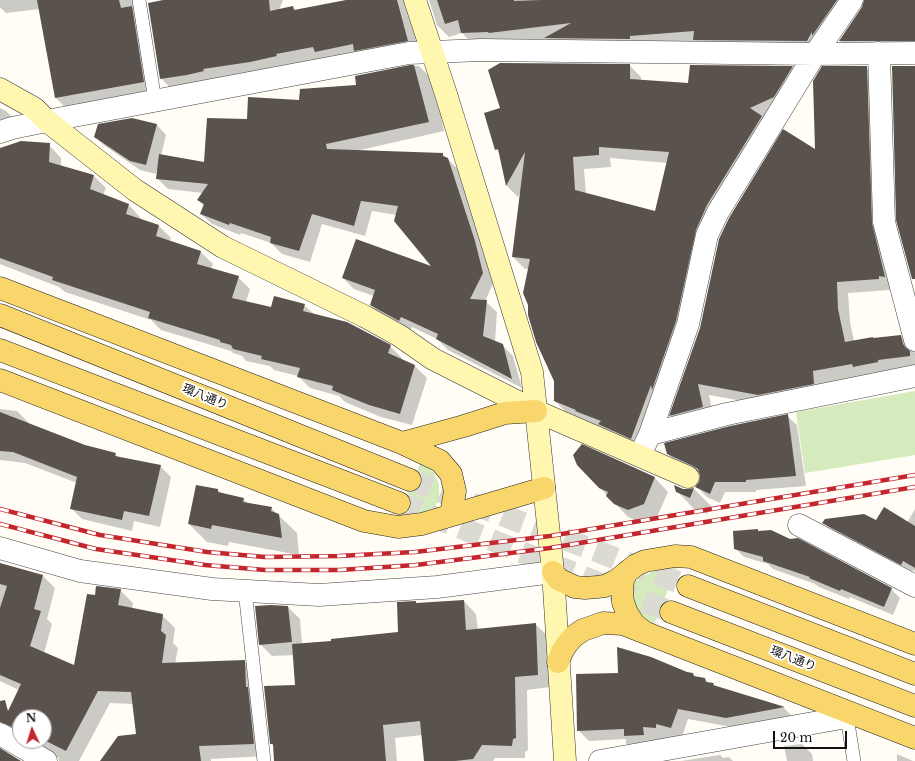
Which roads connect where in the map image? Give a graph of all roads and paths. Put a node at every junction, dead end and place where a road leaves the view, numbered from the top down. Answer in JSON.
{"nodes":[{"id":1,"x":139,"y":0,"type":"edge"},
{"id":2,"x":852,"y":0,"type":"edge"},
{"id":3,"x":419,"y":1,"type":"edge"},
{"id":4,"x":431,"y":51,"type":"junction"},
{"id":5,"x":879,"y":53,"type":"junction"},
{"id":6,"x":915,"y":53,"type":"edge"},
{"id":7,"x":815,"y":54,"type":"junction"},
{"id":8,"x":0,"y":89,"type":"edge"},
{"id":9,"x":155,"y":101,"type":"junction"},
{"id":10,"x":47,"y":121,"type":"junction"},
{"id":11,"x":0,"y":132,"type":"edge"},
{"id":12,"x":0,"y":288,"type":"edge"},
{"id":13,"x":0,"y":315,"type":"edge"},
{"id":14,"x":915,"y":340,"type":"edge"},
{"id":15,"x":0,"y":350,"type":"edge"},
{"id":16,"x":915,"y":376,"type":"edge"},
{"id":17,"x":0,"y":380,"type":"edge"},
{"id":18,"x":536,"y":411,"type":"junction"},
{"id":19,"x":650,"y":434,"type":"junction"},
{"id":20,"x":402,"y":443,"type":"junction"},
{"id":21,"x":640,"y":455,"type":"junction"},
{"id":22,"x":688,"y":477,"type":"dead end"},
{"id":23,"x":410,"y":480,"type":"tunnel mouth"},
{"id":24,"x":544,"y":488,"type":"junction"},
{"id":25,"x":399,"y":504,"type":"tunnel mouth"},
{"id":26,"x":451,"y":515,"type":"junction"},
{"id":27,"x":799,"y":525,"type":"dead end"},
{"id":28,"x":0,"y":548,"type":"edge"},
{"id":29,"x":628,"y":571,"type":"junction"},
{"id":30,"x":553,"y":572,"type":"junction"},
{"id":31,"x":688,"y":586,"type":"tunnel mouth"},
{"id":32,"x":915,"y":586,"type":"edge"},
{"id":33,"x":245,"y":591,"type":"junction"},
{"id":34,"x":671,"y":612,"type":"tunnel mouth"},
{"id":35,"x":644,"y":632,"type":"junction"},
{"id":36,"x":915,"y":644,"type":"edge"},
{"id":37,"x":558,"y":662,"type":"junction"},
{"id":38,"x":915,"y":674,"type":"edge"},
{"id":39,"x":915,"y":706,"type":"edge"},
{"id":40,"x":848,"y":715,"type":"junction"},
{"id":41,"x":0,"y":734,"type":"edge"},
{"id":42,"x":915,"y":738,"type":"edge"},
{"id":43,"x":46,"y":761,"type":"edge"},
{"id":44,"x":264,"y":761,"type":"edge"},
{"id":45,"x":565,"y":761,"type":"edge"},
{"id":46,"x":600,"y":761,"type":"edge"},
{"id":47,"x":854,"y":761,"type":"edge"}],
"edges":[{"from":1,"to":9,"type":"lane"},
{"from":2,"to":7,"type":"street"},
{"from":3,"to":4,"type":"street"},
{"from":4,"to":7,"type":"street"},
{"from":4,"to":9,"type":"street"},
{"from":4,"to":18,"type":"street"},
{"from":5,"to":6,"type":"street"},
{"from":5,"to":7,"type":"street"},
{"from":5,"to":14,"type":"street"},
{"from":7,"to":19,"type":"street"},
{"from":8,"to":10,"type":"street"},
{"from":9,"to":10,"type":"street"},
{"from":10,"to":11,"type":"street"},
{"from":10,"to":18,"type":"street"},
{"from":12,"to":20,"type":"main road"},
{"from":13,"to":23,"type":"main road","name":"環八通り"},
{"from":15,"to":25,"type":"main road"},
{"from":16,"to":19,"type":"street"},
{"from":17,"to":26,"type":"main road"},
{"from":18,"to":20,"type":"main road"},
{"from":18,"to":21,"type":"street"},
{"from":18,"to":24,"type":"street"},
{"from":19,"to":21,"type":"street"},
{"from":20,"to":26,"type":"main road"},
{"from":21,"to":22,"type":"street"},
{"from":24,"to":26,"type":"main road"},
{"from":24,"to":30,"type":"street"},
{"from":27,"to":32,"type":"street"},
{"from":28,"to":33,"type":"street"},
{"from":29,"to":30,"type":"main road"},
{"from":29,"to":35,"type":"main road"},
{"from":29,"to":36,"type":"main road"},
{"from":30,"to":33,"type":"street"},
{"from":30,"to":37,"type":"street"},
{"from":31,"to":38,"type":"main road"},
{"from":33,"to":44,"type":"lane"},
{"from":34,"to":39,"type":"main road","name":"環八通り"},
{"from":35,"to":37,"type":"main road"},
{"from":35,"to":40,"type":"main road"},
{"from":37,"to":45,"type":"street"},
{"from":40,"to":42,"type":"main road"},
{"from":40,"to":46,"type":"street"},
{"from":40,"to":47,"type":"lane"},
{"from":41,"to":43,"type":"street"}]}
